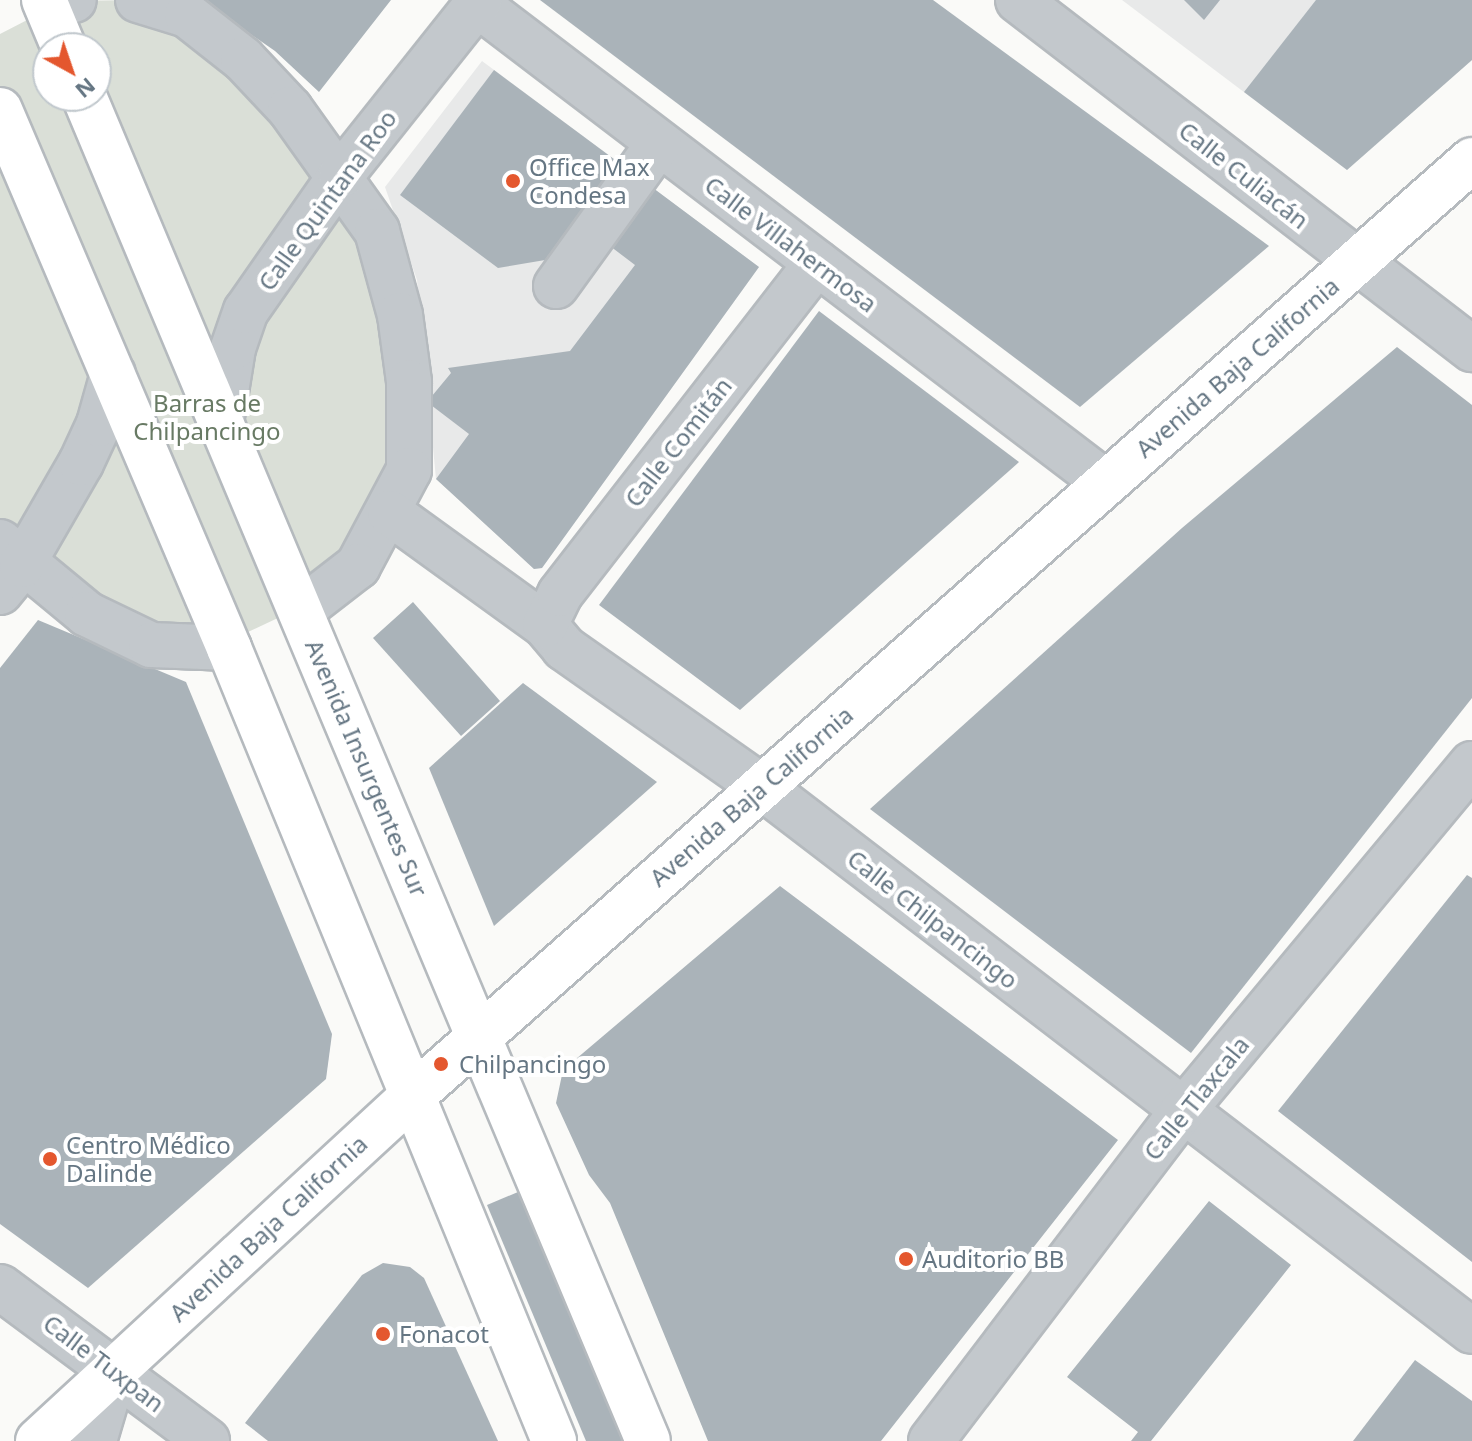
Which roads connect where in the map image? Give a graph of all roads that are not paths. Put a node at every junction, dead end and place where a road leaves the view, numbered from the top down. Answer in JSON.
{"nodes":[{"id":1,"x":138,"y":0,"type":"edge"},
{"id":2,"x":1018,"y":0,"type":"edge"},
{"id":3,"x":55,"y":1,"type":"edge"},
{"id":4,"x":478,"y":2,"type":"edge"},
{"id":5,"x":61,"y":32,"type":"edge"},
{"id":6,"x":0,"y":110,"type":"edge"},
{"id":7,"x":91,"y":112,"type":"edge"},
{"id":8,"x":659,"y":143,"type":"junction"},
{"id":9,"x":1472,"y":160,"type":"edge"},
{"id":10,"x":341,"y":175,"type":"junction"},
{"id":11,"x":1356,"y":262,"type":"junction"},
{"id":12,"x":817,"y":263,"type":"junction"},
{"id":13,"x":556,"y":286,"type":"dead end"},
{"id":14,"x":1472,"y":349,"type":"edge"},
{"id":15,"x":113,"y":374,"type":"junction"},
{"id":16,"x":221,"y":423,"type":"junction"},
{"id":17,"x":1106,"y":483,"type":"junction"},
{"id":18,"x":390,"y":513,"type":"junction"},
{"id":19,"x":7,"y":566,"type":"edge"},
{"id":20,"x":301,"y":610,"type":"junction"},
{"id":21,"x":545,"y":625,"type":"junction"},
{"id":22,"x":229,"y":648,"type":"junction"},
{"id":23,"x":1472,"y":764,"type":"edge"},
{"id":24,"x":762,"y":787,"type":"junction"},
{"id":25,"x":480,"y":1036,"type":"junction"},
{"id":26,"x":410,"y":1098,"type":"junction"},
{"id":27,"x":1182,"y":1112,"type":"junction"},
{"id":28,"x":0,"y":1287,"type":"edge"},
{"id":29,"x":1472,"y":1331,"type":"edge"},
{"id":30,"x":115,"y":1370,"type":"junction"},
{"id":31,"x":38,"y":1441,"type":"edge"},
{"id":32,"x":94,"y":1441,"type":"edge"},
{"id":33,"x":207,"y":1441,"type":"edge"},
{"id":34,"x":554,"y":1441,"type":"edge"},
{"id":35,"x":648,"y":1441,"type":"edge"},
{"id":36,"x":931,"y":1441,"type":"edge"}],
"edges":[{"from":1,"to":10,"type":"street"},
{"from":2,"to":11,"type":"street","name":"Calle Culiacán"},
{"from":3,"to":5,"type":"main road"},
{"from":4,"to":8,"type":"street","name":"Calle Villahermosa"},
{"from":4,"to":10,"type":"street","name":"Calle Quintana Roo"},
{"from":6,"to":15,"type":"main road"},
{"from":7,"to":16,"type":"main road","name":"Avenida Insurgentes Sur"},
{"from":8,"to":12,"type":"street","name":"Calle Villahermosa"},
{"from":8,"to":13,"type":"street"},
{"from":9,"to":11,"type":"main road","name":"Avenida Baja California"},
{"from":10,"to":16,"type":"street","name":"Calle Quintana Roo"},
{"from":10,"to":18,"type":"street"},
{"from":11,"to":14,"type":"street","name":"Calle Culiacán"},
{"from":11,"to":17,"type":"main road","name":"Avenida Baja California"},
{"from":12,"to":17,"type":"street","name":"Calle Villahermosa"},
{"from":12,"to":21,"type":"street","name":"Calle Comitán"},
{"from":15,"to":19,"type":"street"},
{"from":15,"to":22,"type":"main road"},
{"from":16,"to":20,"type":"main road","name":"Avenida Insurgentes Sur"},
{"from":17,"to":24,"type":"main road","name":"Avenida Baja California"},
{"from":18,"to":20,"type":"street"},
{"from":18,"to":21,"type":"street","name":"Calle Chilpancingo"},
{"from":19,"to":22,"type":"street"},
{"from":20,"to":25,"type":"main road","name":"Avenida Insurgentes Sur"},
{"from":21,"to":24,"type":"street","name":"Calle Chilpancingo"},
{"from":22,"to":26,"type":"main road"},
{"from":23,"to":27,"type":"street","name":"Calle Tlaxcala"},
{"from":24,"to":25,"type":"main road","name":"Avenida Baja California"},
{"from":24,"to":27,"type":"street","name":"Calle Chilpancingo"},
{"from":25,"to":26,"type":"main road","name":"Avenida Baja California"},
{"from":25,"to":35,"type":"main road","name":"Avenida Insurgentes Sur"},
{"from":26,"to":30,"type":"main road","name":"Avenida Baja California"},
{"from":26,"to":34,"type":"main road"},
{"from":27,"to":29,"type":"street","name":"Calle Chilpancingo"},
{"from":27,"to":36,"type":"street","name":"Calle Tlaxcala"},
{"from":28,"to":30,"type":"street","name":"Calle Tuxpan"},
{"from":30,"to":31,"type":"main road","name":"Avenida Baja California"},
{"from":30,"to":32,"type":"street"},
{"from":30,"to":33,"type":"street","name":"Calle Tuxpan"}]}
